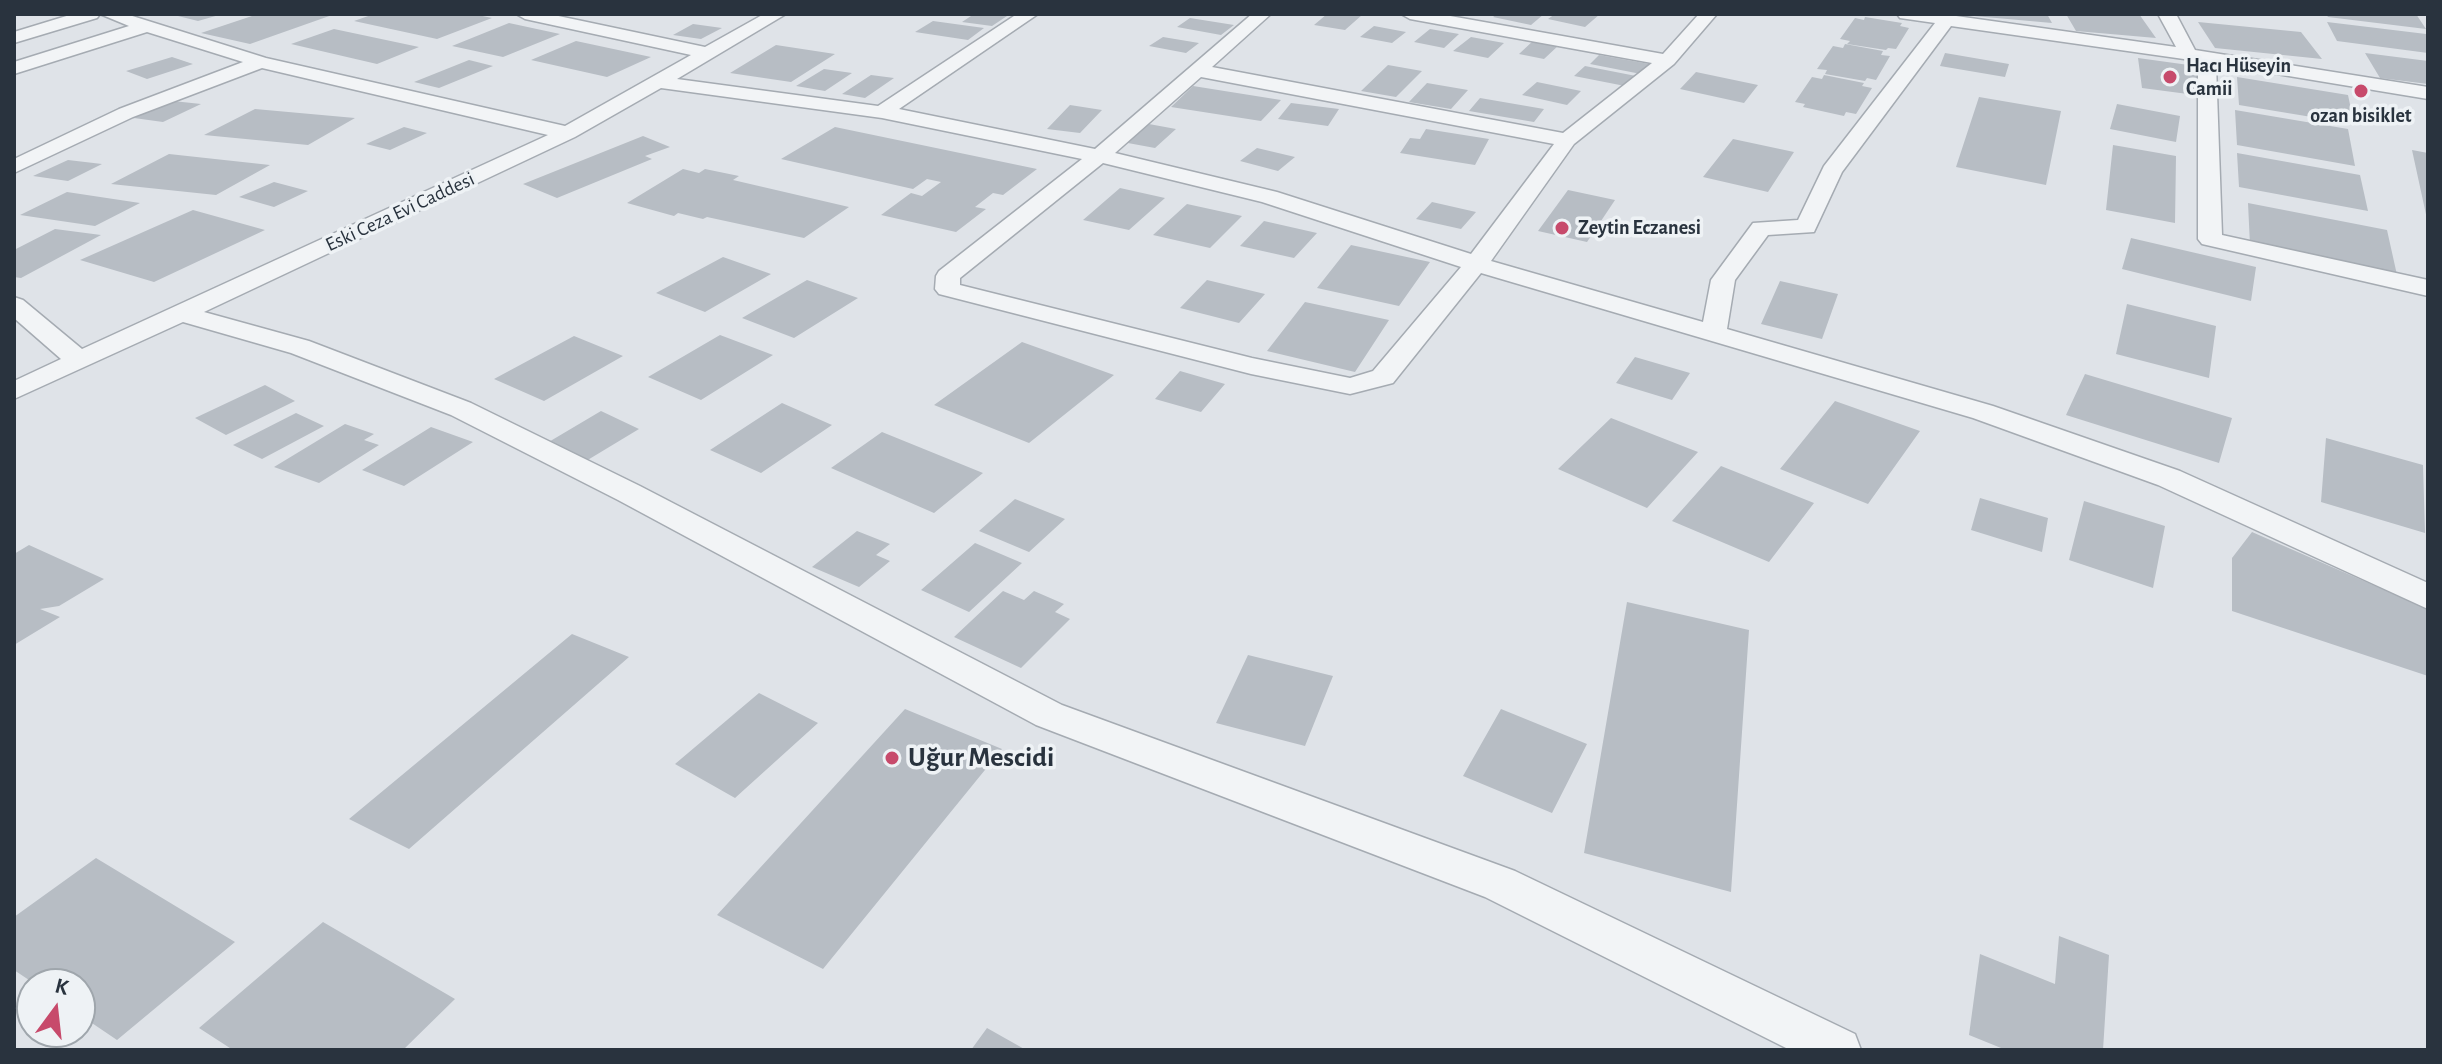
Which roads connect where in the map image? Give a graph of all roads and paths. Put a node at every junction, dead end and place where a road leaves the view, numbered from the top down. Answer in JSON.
{"nodes":[{"id":1,"x":91,"y":14,"type":"edge"},
{"id":2,"x":108,"y":14,"type":"edge"},
{"id":3,"x":166,"y":14,"type":"edge"},
{"id":4,"x":525,"y":14,"type":"edge"},
{"id":5,"x":777,"y":14,"type":"edge"},
{"id":6,"x":1029,"y":14,"type":"edge"},
{"id":7,"x":1262,"y":14,"type":"edge"},
{"id":8,"x":1410,"y":14,"type":"edge"},
{"id":9,"x":1708,"y":14,"type":"edge"},
{"id":10,"x":1906,"y":14,"type":"edge"},
{"id":11,"x":2167,"y":14,"type":"edge"},
{"id":12,"x":1946,"y":20,"type":"junction"},
{"id":13,"x":140,"y":25,"type":"junction"},
{"id":14,"x":14,"y":38,"type":"edge"},
{"id":15,"x":706,"y":53,"type":"junction"},
{"id":16,"x":2198,"y":56,"type":"junction"},
{"id":17,"x":1667,"y":60,"type":"junction"},
{"id":18,"x":261,"y":62,"type":"junction"},
{"id":19,"x":14,"y":68,"type":"edge"},
{"id":20,"x":1195,"y":70,"type":"junction"},
{"id":21,"x":657,"y":82,"type":"junction"},
{"id":22,"x":2428,"y":93,"type":"edge"},
{"id":23,"x":882,"y":112,"type":"junction"},
{"id":24,"x":568,"y":133,"type":"junction"},
{"id":25,"x":1567,"y":140,"type":"junction"},
{"id":26,"x":1099,"y":156,"type":"junction"},
{"id":27,"x":14,"y":167,"type":"edge"},
{"id":28,"x":1476,"y":264,"type":"junction"},
{"id":29,"x":2428,"y":288,"type":"edge"},
{"id":30,"x":14,"y":305,"type":"edge"},
{"id":31,"x":182,"y":314,"type":"junction"},
{"id":32,"x":1714,"y":331,"type":"junction"},
{"id":33,"x":79,"y":360,"type":"junction"},
{"id":34,"x":14,"y":391,"type":"edge"},
{"id":35,"x":2428,"y":597,"type":"edge"},
{"id":36,"x":1838,"y":1050,"type":"edge"}],
"edges":[{"from":1,"to":14,"type":"street"},
{"from":2,"to":13,"type":"street"},
{"from":3,"to":13,"type":"street"},
{"from":4,"to":15,"type":"street"},
{"from":5,"to":15,"type":"street","name":"Eski Ceza Evi Caddesi"},
{"from":6,"to":23,"type":"street"},
{"from":7,"to":20,"type":"street"},
{"from":8,"to":17,"type":"street"},
{"from":9,"to":17,"type":"street"},
{"from":10,"to":12,"type":"street"},
{"from":11,"to":16,"type":"street"},
{"from":12,"to":16,"type":"street"},
{"from":12,"to":32,"type":"street"},
{"from":13,"to":18,"type":"street"},
{"from":13,"to":19,"type":"street"},
{"from":15,"to":21,"type":"street","name":"Eski Ceza Evi Caddesi"},
{"from":16,"to":22,"type":"street"},
{"from":16,"to":29,"type":"street"},
{"from":17,"to":25,"type":"street"},
{"from":18,"to":24,"type":"street"},
{"from":18,"to":27,"type":"street"},
{"from":20,"to":25,"type":"street"},
{"from":20,"to":26,"type":"street"},
{"from":21,"to":23,"type":"street"},
{"from":21,"to":24,"type":"street","name":"Eski Ceza Evi Caddesi"},
{"from":23,"to":26,"type":"street"},
{"from":24,"to":31,"type":"street","name":"Eski Ceza Evi Caddesi"},
{"from":25,"to":28,"type":"street"},
{"from":26,"to":28,"type":"street"},
{"from":26,"to":28,"type":"street"},
{"from":28,"to":32,"type":"street"},
{"from":30,"to":33,"type":"street"},
{"from":31,"to":33,"type":"street","name":"Eski Ceza Evi Caddesi"},
{"from":31,"to":36,"type":"street"},
{"from":32,"to":35,"type":"street"},
{"from":33,"to":34,"type":"street","name":"Eski Ceza Evi Caddesi"}]}
